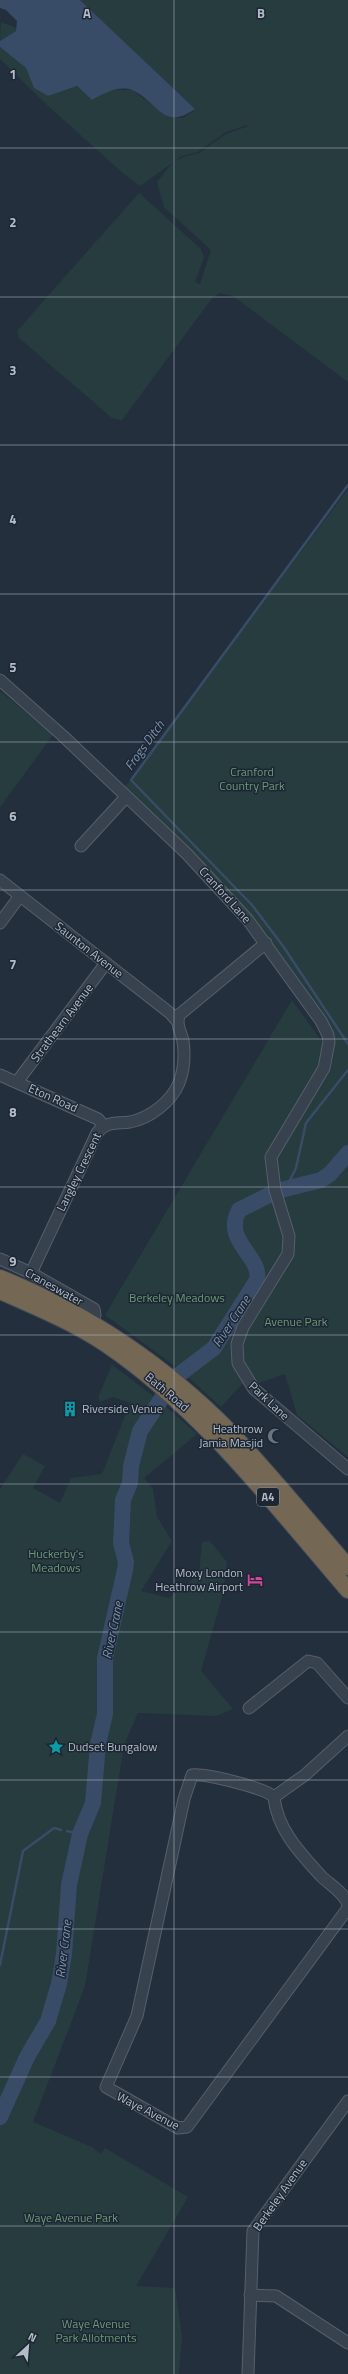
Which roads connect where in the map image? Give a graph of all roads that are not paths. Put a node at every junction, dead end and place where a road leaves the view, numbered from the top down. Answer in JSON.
{"nodes":[{"id":1,"x":0,"y":680,"type":"edge"},
{"id":2,"x":126,"y":797,"type":"junction"},
{"id":3,"x":81,"y":846,"type":"dead end"},
{"id":4,"x":0,"y":880,"type":"edge"},
{"id":5,"x":20,"y":896,"type":"junction"},
{"id":6,"x":0,"y":923,"type":"edge"},
{"id":7,"x":266,"y":943,"type":"junction"},
{"id":8,"x":106,"y":963,"type":"junction"},
{"id":9,"x":177,"y":1021,"type":"junction"},
{"id":10,"x":0,"y":1075,"type":"edge"},
{"id":11,"x":17,"y":1082,"type":"junction"},
{"id":12,"x":103,"y":1125,"type":"junction"},
{"id":13,"x":271,"y":1157,"type":"joint"},
{"id":14,"x":0,"y":1258,"type":"edge"},
{"id":15,"x":31,"y":1273,"type":"junction"},
{"id":16,"x":0,"y":1278,"type":"edge"},
{"id":17,"x":0,"y":1291,"type":"edge"},
{"id":18,"x":92,"y":1324,"type":"junction"},
{"id":19,"x":164,"y":1381,"type":"junction"},
{"id":20,"x":189,"y":1402,"type":"junction"},
{"id":21,"x":348,"y":1469,"type":"edge"},
{"id":22,"x":348,"y":1567,"type":"edge"},
{"id":23,"x":348,"y":1590,"type":"edge"},
{"id":24,"x":348,"y":1698,"type":"edge"},
{"id":25,"x":249,"y":1708,"type":"dead end"},
{"id":26,"x":348,"y":1736,"type":"edge"},
{"id":27,"x":274,"y":1797,"type":"junction"},
{"id":28,"x":348,"y":1905,"type":"edge"},
{"id":29,"x":348,"y":1908,"type":"edge"},
{"id":30,"x":348,"y":2101,"type":"edge"},
{"id":31,"x":250,"y":2295,"type":"junction"},
{"id":32,"x":348,"y":2344,"type":"edge"},
{"id":33,"x":248,"y":2374,"type":"edge"}],
"edges":[{"from":1,"to":2,"type":"street","name":"Cranford Lane"},
{"from":2,"to":3,"type":"street"},
{"from":2,"to":7,"type":"street","name":"Cranford Lane"},
{"from":4,"to":5,"type":"street","name":"Saunton Avenue"},
{"from":5,"to":6,"type":"street"},
{"from":5,"to":8,"type":"street","name":"Saunton Avenue"},
{"from":7,"to":9,"type":"street"},
{"from":7,"to":13,"type":"street","name":"Cranford Lane"},
{"from":8,"to":9,"type":"street","name":"Saunton Avenue"},
{"from":8,"to":11,"type":"street","name":"Strathearn Avenue"},
{"from":9,"to":12,"type":"street","name":"Langley Crescent"},
{"from":10,"to":11,"type":"street","name":"Eton Road"},
{"from":11,"to":12,"type":"street","name":"Eton Road"},
{"from":12,"to":15,"type":"street","name":"Langley Crescent"},
{"from":13,"to":21,"type":"street","name":"Park Lane"},
{"from":14,"to":15,"type":"street","name":"Craneswater"},
{"from":15,"to":18,"type":"street","name":"Craneswater"},
{"from":16,"to":18,"type":"highway","name":"Bath Road","number":"A4"},
{"from":17,"to":19,"type":"highway","name":"Bath Road","number":"A4"},
{"from":18,"to":19,"type":"highway","name":"Bath Road","number":"A4"},
{"from":19,"to":20,"type":"highway","name":"Bath Road","number":"A4"},
{"from":20,"to":22,"type":"highway","name":"Bath Road","number":"A4"},
{"from":20,"to":23,"type":"highway","name":"Bath Road","number":"A4"},
{"from":24,"to":25,"type":"street"},
{"from":26,"to":27,"type":"street"},
{"from":27,"to":28,"type":"street"},
{"from":27,"to":29,"type":"street","name":"Waye Avenue"},
{"from":30,"to":31,"type":"street","name":"Berkeley Avenue"},
{"from":31,"to":32,"type":"street"},
{"from":31,"to":33,"type":"street","name":"Berkeley Avenue"}]}
